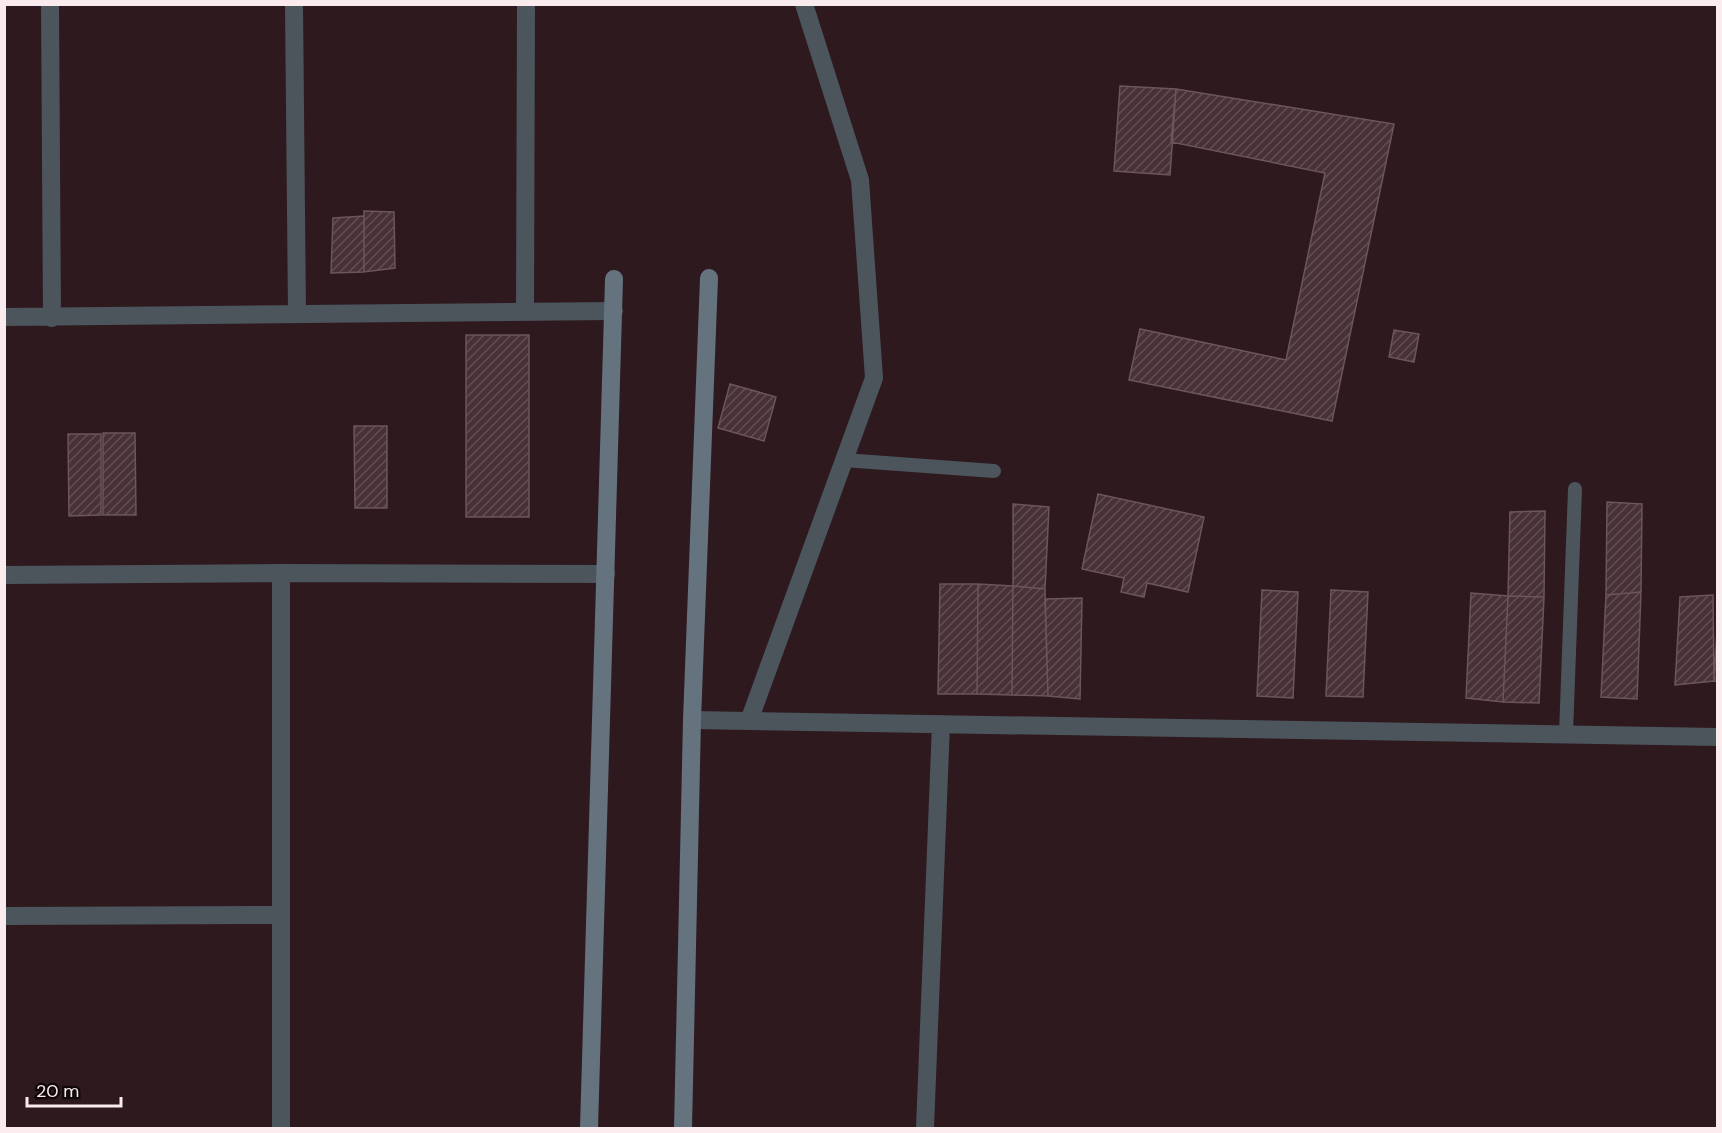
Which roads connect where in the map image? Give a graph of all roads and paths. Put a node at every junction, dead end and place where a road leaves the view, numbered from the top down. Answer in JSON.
{"nodes":[{"id":1,"x":50,"y":4,"type":"edge"},
{"id":2,"x":294,"y":4,"type":"edge"},
{"id":3,"x":526,"y":4,"type":"edge"},
{"id":4,"x":804,"y":4,"type":"edge"},
{"id":5,"x":709,"y":278,"type":"dead end"},
{"id":6,"x":614,"y":279,"type":"dead end"},
{"id":7,"x":614,"y":311,"type":"junction"},
{"id":8,"x":525,"y":312,"type":"junction"},
{"id":9,"x":297,"y":314,"type":"junction"},
{"id":10,"x":4,"y":318,"type":"edge"},
{"id":11,"x":52,"y":318,"type":"junction"},
{"id":12,"x":844,"y":460,"type":"junction"},
{"id":13,"x":994,"y":471,"type":"dead end"},
{"id":14,"x":1575,"y":489,"type":"dead end"},
{"id":15,"x":281,"y":573,"type":"junction"},
{"id":16,"x":606,"y":574,"type":"junction"},
{"id":17,"x":4,"y":575,"type":"edge"},
{"id":18,"x":692,"y":720,"type":"junction"},
{"id":19,"x":749,"y":721,"type":"junction"},
{"id":20,"x":941,"y":724,"type":"junction"},
{"id":21,"x":1566,"y":734,"type":"junction"},
{"id":22,"x":1718,"y":737,"type":"edge"},
{"id":23,"x":281,"y":915,"type":"junction"},
{"id":24,"x":4,"y":916,"type":"edge"},
{"id":25,"x":281,"y":1128,"type":"edge"},
{"id":26,"x":589,"y":1128,"type":"edge"},
{"id":27,"x":683,"y":1128,"type":"edge"},
{"id":28,"x":926,"y":1128,"type":"edge"}],
"edges":[{"from":1,"to":11,"type":"street"},
{"from":2,"to":9,"type":"street"},
{"from":3,"to":8,"type":"street"},
{"from":4,"to":12,"type":"street"},
{"from":5,"to":18,"type":"street"},
{"from":6,"to":7,"type":"street"},
{"from":7,"to":8,"type":"street"},
{"from":7,"to":16,"type":"street"},
{"from":8,"to":9,"type":"street"},
{"from":9,"to":11,"type":"street"},
{"from":10,"to":11,"type":"street"},
{"from":12,"to":13,"type":"lane"},
{"from":12,"to":19,"type":"street"},
{"from":14,"to":21,"type":"lane"},
{"from":15,"to":16,"type":"street"},
{"from":15,"to":17,"type":"street"},
{"from":15,"to":23,"type":"street"},
{"from":16,"to":26,"type":"street"},
{"from":18,"to":19,"type":"street"},
{"from":18,"to":27,"type":"street"},
{"from":19,"to":20,"type":"street"},
{"from":20,"to":21,"type":"street"},
{"from":20,"to":28,"type":"street"},
{"from":21,"to":22,"type":"street"},
{"from":23,"to":24,"type":"street"},
{"from":23,"to":25,"type":"street"}]}
